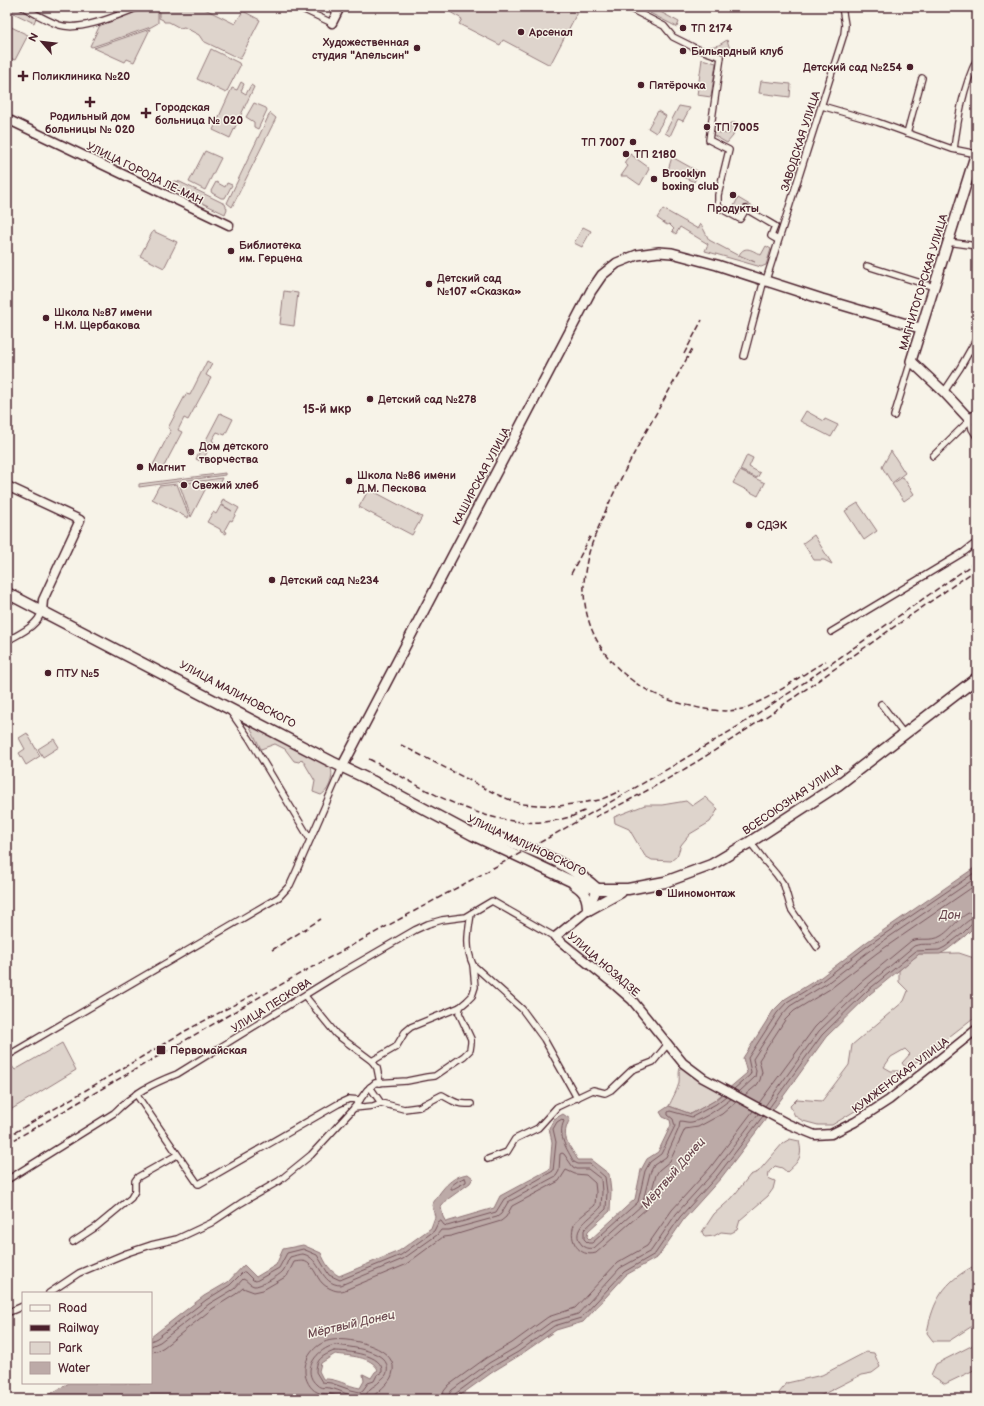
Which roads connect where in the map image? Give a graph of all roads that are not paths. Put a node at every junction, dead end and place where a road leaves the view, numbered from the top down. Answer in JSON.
{"nodes":[{"id":1,"x":23,"y":7,"type":"edge"},
{"id":2,"x":139,"y":7,"type":"edge"},
{"id":3,"x":298,"y":7,"type":"edge"},
{"id":4,"x":340,"y":7,"type":"edge"},
{"id":5,"x":627,"y":7,"type":"edge"},
{"id":6,"x":842,"y":7,"type":"edge"},
{"id":7,"x":332,"y":23,"type":"joint"},
{"id":8,"x":977,"y":59,"type":"edge"},
{"id":9,"x":922,"y":78,"type":"dead end"},
{"id":10,"x":822,"y":106,"type":"junction"},
{"id":11,"x":7,"y":119,"type":"edge"},
{"id":12,"x":907,"y":133,"type":"junction"},
{"id":13,"x":954,"y":149,"type":"junction"},
{"id":14,"x":977,"y":155,"type":"edge"},
{"id":15,"x":229,"y":225,"type":"dead end"},
{"id":16,"x":778,"y":240,"type":"junction"},
{"id":17,"x":948,"y":242,"type":"junction"},
{"id":18,"x":977,"y":246,"type":"edge"},
{"id":19,"x":868,"y":266,"type":"dead end"},
{"id":20,"x":765,"y":280,"type":"junction"},
{"id":21,"x":934,"y":287,"type":"junction"},
{"id":22,"x":920,"y":328,"type":"junction"},
{"id":23,"x":977,"y":338,"type":"edge"},
{"id":24,"x":744,"y":356,"type":"dead end"},
{"id":25,"x":911,"y":361,"type":"junction"},
{"id":26,"x":944,"y":392,"type":"junction"},
{"id":27,"x":894,"y":416,"type":"dead end"},
{"id":28,"x":974,"y":417,"type":"edge"},
{"id":29,"x":977,"y":437,"type":"edge"},
{"id":30,"x":933,"y":456,"type":"dead end"},
{"id":31,"x":7,"y":486,"type":"edge"},
{"id":32,"x":977,"y":542,"type":"edge"},
{"id":33,"x":7,"y":586,"type":"edge"},
{"id":34,"x":7,"y":592,"type":"edge"},
{"id":35,"x":42,"y":608,"type":"junction"},
{"id":36,"x":831,"y":632,"type":"dead end"},
{"id":37,"x":7,"y":640,"type":"edge"},
{"id":38,"x":977,"y":678,"type":"edge"},
{"id":39,"x":881,"y":704,"type":"dead end"},
{"id":40,"x":228,"y":708,"type":"junction"},
{"id":41,"x":904,"y":734,"type":"junction"},
{"id":42,"x":343,"y":764,"type":"junction"},
{"id":43,"x":310,"y":840,"type":"junction"},
{"id":44,"x":750,"y":842,"type":"junction"},
{"id":45,"x":571,"y":881,"type":"junction"},
{"id":46,"x":597,"y":889,"type":"junction"},
{"id":47,"x":628,"y":889,"type":"junction"},
{"id":48,"x":492,"y":901,"type":"joint"},
{"id":49,"x":588,"y":910,"type":"junction"},
{"id":50,"x":471,"y":914,"type":"junction"},
{"id":51,"x":555,"y":937,"type":"junction"},
{"id":52,"x":817,"y":947,"type":"dead end"},
{"id":53,"x":474,"y":965,"type":"junction"},
{"id":54,"x":305,"y":996,"type":"junction"},
{"id":55,"x":460,"y":1007,"type":"junction"},
{"id":56,"x":977,"y":1029,"type":"edge"},
{"id":57,"x":667,"y":1045,"type":"junction"},
{"id":58,"x":7,"y":1056,"type":"edge"},
{"id":59,"x":372,"y":1061,"type":"junction"},
{"id":60,"x":703,"y":1078,"type":"joint"},
{"id":61,"x":380,"y":1083,"type":"junction"},
{"id":62,"x":370,"y":1087,"type":"junction"},
{"id":63,"x":136,"y":1094,"type":"junction"},
{"id":64,"x":577,"y":1098,"type":"junction"},
{"id":65,"x":360,"y":1100,"type":"junction"},
{"id":66,"x":381,"y":1103,"type":"junction"},
{"id":67,"x":471,"y":1104,"type":"dead end"},
{"id":68,"x":354,"y":1108,"type":"junction"},
{"id":69,"x":177,"y":1155,"type":"junction"},
{"id":70,"x":488,"y":1160,"type":"dead end"},
{"id":71,"x":7,"y":1180,"type":"edge"},
{"id":72,"x":73,"y":1242,"type":"dead end"},
{"id":73,"x":50,"y":1292,"type":"edge"},
{"id":74,"x":22,"y":1306,"type":"edge"},
{"id":75,"x":7,"y":1313,"type":"edge"}],
"edges":[{"from":1,"to":2,"type":"street"},
{"from":3,"to":7,"type":"street"},
{"from":4,"to":7,"type":"street"},
{"from":5,"to":16,"type":"street"},
{"from":6,"to":10,"type":"street","name":"ЗАВОДСКАЯ УЛИЦА"},
{"from":8,"to":13,"type":"street"},
{"from":9,"to":12,"type":"street"},
{"from":10,"to":12,"type":"street"},
{"from":10,"to":16,"type":"street","name":"ЗАВОДСКАЯ УЛИЦА"},
{"from":11,"to":15,"type":"street","name":"УЛИЦА ГОРОДА ЛЕ-МАН"},
{"from":12,"to":13,"type":"street"},
{"from":13,"to":14,"type":"street"},
{"from":14,"to":17,"type":"main road","name":"МАГНИТОГОРСКАЯ УЛИЦА"},
{"from":16,"to":20,"type":"street","name":"ЗАВОДСКАЯ УЛИЦА"},
{"from":17,"to":18,"type":"street"},
{"from":17,"to":21,"type":"main road","name":"МАГНИТОГОРСКАЯ УЛИЦА"},
{"from":19,"to":21,"type":"street"},
{"from":20,"to":22,"type":"main road","name":"КАШИРСКАЯ УЛИЦА"},
{"from":20,"to":24,"type":"street","name":"ЗАВОДСКАЯ УЛИЦА"},
{"from":20,"to":42,"type":"main road","name":"КАШИРСКАЯ УЛИЦА"},
{"from":21,"to":22,"type":"main road","name":"МАГНИТОГОРСКАЯ УЛИЦА"},
{"from":22,"to":25,"type":"main road","name":"МАГНИТОГОРСКАЯ УЛИЦА"},
{"from":23,"to":26,"type":"street"},
{"from":25,"to":26,"type":"main road"},
{"from":25,"to":27,"type":"street","name":"МАГНИТОГОРСКАЯ УЛИЦА"},
{"from":26,"to":28,"type":"main road"},
{"from":28,"to":29,"type":"street"},
{"from":28,"to":30,"type":"street"},
{"from":31,"to":35,"type":"street"},
{"from":32,"to":36,"type":"street"},
{"from":33,"to":35,"type":"highway","name":"УЛИЦА МАЛИНОВСКОГО"},
{"from":34,"to":35,"type":"highway","name":"УЛИЦА МАЛИНОВСКОГО"},
{"from":35,"to":37,"type":"street"},
{"from":35,"to":40,"type":"highway","name":"УЛИЦА МАЛИНОВСКОГО"},
{"from":35,"to":42,"type":"highway","name":"УЛИЦА МАЛИНОВСКОГО"},
{"from":38,"to":41,"type":"highway","name":"ВСЕСОЮЗНАЯ УЛИЦА"},
{"from":39,"to":41,"type":"street"},
{"from":40,"to":42,"type":"highway","name":"УЛИЦА МАЛИНОВСКОГО"},
{"from":40,"to":43,"type":"street"},
{"from":41,"to":44,"type":"highway","name":"ВСЕСОЮЗНАЯ УЛИЦА"},
{"from":42,"to":43,"type":"street"},
{"from":42,"to":45,"type":"highway","name":"УЛИЦА МАЛИНОВСКОГО"},
{"from":42,"to":46,"type":"highway","name":"УЛИЦА МАЛИНОВСКОГО"},
{"from":43,"to":58,"type":"street"},
{"from":44,"to":47,"type":"highway","name":"ВСЕСОЮЗНАЯ УЛИЦА"},
{"from":44,"to":52,"type":"street"},
{"from":45,"to":46,"type":"highway","name":"УЛИЦА МАЛИНОВСКОГО"},
{"from":45,"to":49,"type":"highway"},
{"from":46,"to":47,"type":"highway","name":"ВСЕСОЮЗНАЯ УЛИЦА"},
{"from":46,"to":49,"type":"street"},
{"from":47,"to":49,"type":"highway"},
{"from":48,"to":50,"type":"street","name":"УЛИЦА ПЕСКОВА"},
{"from":48,"to":51,"type":"street","name":"УЛИЦА НОЗАДЗЕ"},
{"from":49,"to":51,"type":"street"},
{"from":50,"to":53,"type":"street"},
{"from":50,"to":54,"type":"street","name":"УЛИЦА ПЕСКОВА"},
{"from":51,"to":57,"type":"street","name":"УЛИЦА НОЗАДЗЕ"},
{"from":53,"to":55,"type":"street"},
{"from":53,"to":64,"type":"street"},
{"from":54,"to":59,"type":"street"},
{"from":54,"to":63,"type":"street","name":"УЛИЦА ПЕСКОВА"},
{"from":55,"to":59,"type":"street"},
{"from":55,"to":61,"type":"street"},
{"from":56,"to":60,"type":"street","name":"КУМЖЕНСКАЯ УЛИЦА"},
{"from":57,"to":60,"type":"street","name":"УЛИЦА НОЗАДЗЕ"},
{"from":57,"to":64,"type":"street"},
{"from":59,"to":61,"type":"street"},
{"from":61,"to":62,"type":"street"},
{"from":62,"to":65,"type":"street"},
{"from":62,"to":66,"type":"street"},
{"from":63,"to":69,"type":"street"},
{"from":63,"to":71,"type":"street","name":"УЛИЦА ПЕСКОВА"},
{"from":64,"to":70,"type":"street"},
{"from":65,"to":68,"type":"street"},
{"from":65,"to":69,"type":"street"},
{"from":66,"to":67,"type":"street"},
{"from":66,"to":68,"type":"street"},
{"from":68,"to":73,"type":"street"},
{"from":69,"to":72,"type":"street"},
{"from":74,"to":75,"type":"street"}]}
